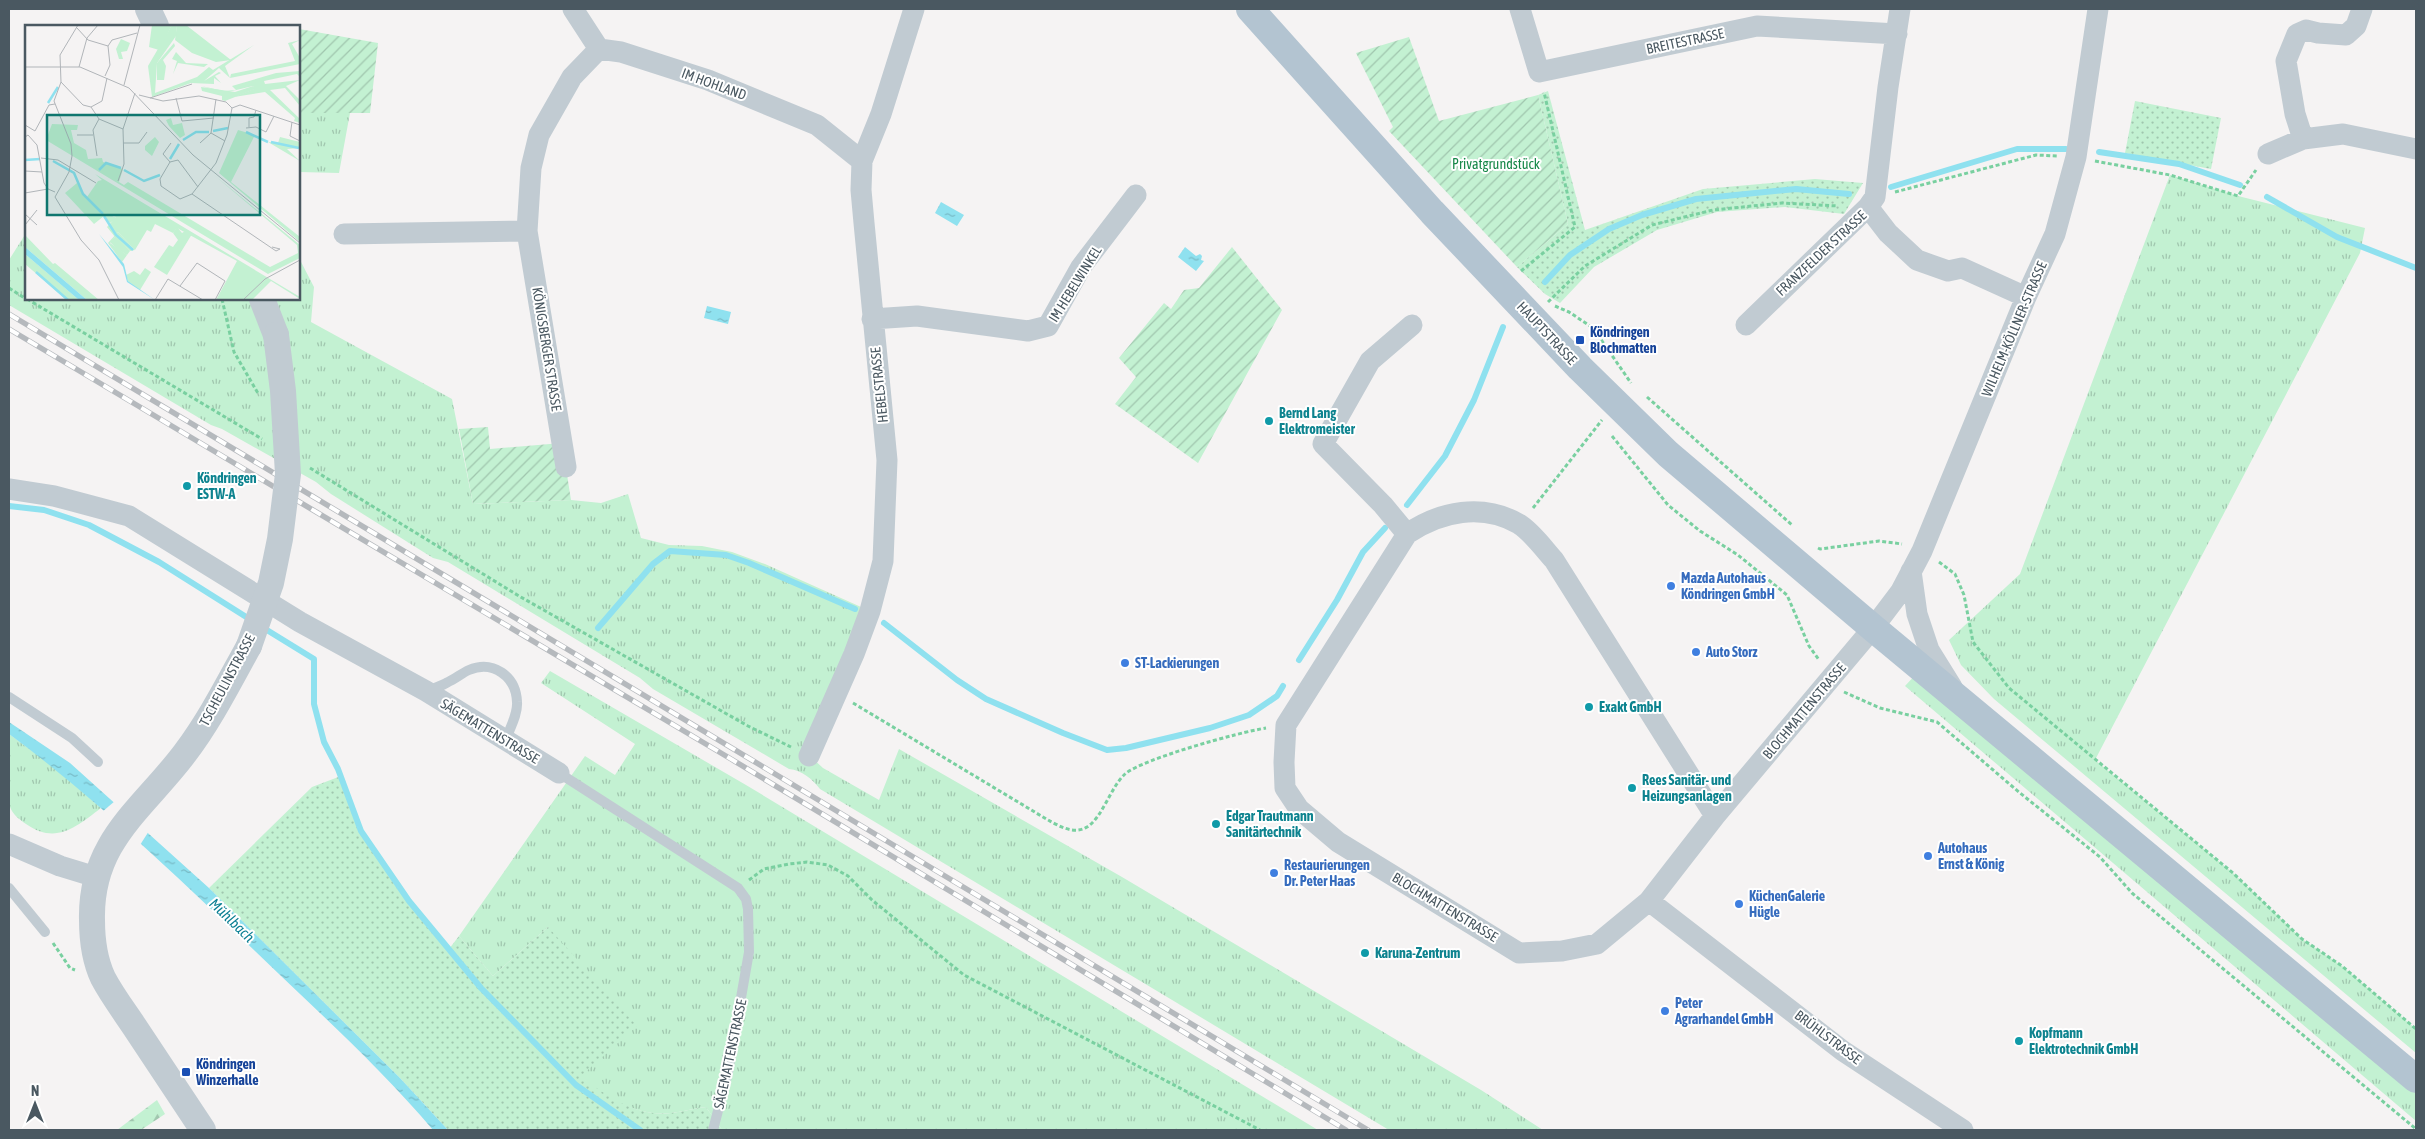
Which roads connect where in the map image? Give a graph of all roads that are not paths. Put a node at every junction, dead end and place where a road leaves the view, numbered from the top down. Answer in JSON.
{"nodes":[{"id":1,"x":148,"y":9,"type":"edge"},
{"id":2,"x":573,"y":9,"type":"edge"},
{"id":3,"x":914,"y":9,"type":"edge"},
{"id":4,"x":1250,"y":9,"type":"edge"},
{"id":5,"x":1520,"y":9,"type":"edge"},
{"id":6,"x":1900,"y":9,"type":"edge"},
{"id":7,"x":2098,"y":9,"type":"edge"},
{"id":8,"x":2362,"y":9,"type":"edge"},
{"id":9,"x":156,"y":25,"type":"edge"},
{"id":10,"x":1897,"y":34,"type":"junction"},
{"id":11,"x":599,"y":49,"type":"junction"},
{"id":12,"x":2303,"y":139,"type":"junction"},
{"id":13,"x":2416,"y":149,"type":"edge"},
{"id":14,"x":2268,"y":154,"type":"dead end"},
{"id":15,"x":862,"y":161,"type":"junction"},
{"id":16,"x":1136,"y":195,"type":"dead end"},
{"id":17,"x":1868,"y":208,"type":"junction"},
{"id":18,"x":527,"y":232,"type":"junction"},
{"id":19,"x":344,"y":234,"type":"dead end"},
{"id":20,"x":2026,"y":297,"type":"junction"},
{"id":21,"x":262,"y":300,"type":"edge"},
{"id":22,"x":872,"y":319,"type":"junction"},
{"id":23,"x":1412,"y":325,"type":"dead end"},
{"id":24,"x":1746,"y":325,"type":"dead end"},
{"id":25,"x":566,"y":467,"type":"dead end"},
{"id":26,"x":9,"y":489,"type":"edge"},
{"id":27,"x":1407,"y":534,"type":"junction"},
{"id":28,"x":1911,"y":572,"type":"junction"},
{"id":29,"x":1873,"y":628,"type":"junction"},
{"id":30,"x":426,"y":691,"type":"junction"},
{"id":31,"x":9,"y":697,"type":"edge"},
{"id":32,"x":1962,"y":702,"type":"junction"},
{"id":33,"x":506,"y":739,"type":"junction"},
{"id":34,"x":810,"y":756,"type":"road end"},
{"id":35,"x":98,"y":762,"type":"dead end"},
{"id":36,"x":559,"y":774,"type":"joint"},
{"id":37,"x":1715,"y":816,"type":"junction"},
{"id":38,"x":9,"y":844,"type":"edge"},
{"id":39,"x":96,"y":877,"type":"junction"},
{"id":40,"x":9,"y":888,"type":"edge"},
{"id":41,"x":1650,"y":901,"type":"junction"},
{"id":42,"x":45,"y":932,"type":"road end"},
{"id":43,"x":2416,"y":1079,"type":"edge"},
{"id":44,"x":203,"y":1130,"type":"edge"},
{"id":45,"x":713,"y":1130,"type":"edge"},
{"id":46,"x":1963,"y":1130,"type":"edge"}],
"edges":[{"from":1,"to":9,"type":"street"},
{"from":2,"to":11,"type":"street"},
{"from":3,"to":15,"type":"street","name":"HEBELSTRASSE"},
{"from":4,"to":29,"type":"main road","name":"HAUPTSTRASSE"},
{"from":5,"to":10,"type":"street","name":"BREITESTRASSE"},
{"from":6,"to":10,"type":"street"},
{"from":7,"to":20,"type":"street","name":"WILHELM-KÖLLNER-STRASSE"},
{"from":8,"to":12,"type":"street"},
{"from":10,"to":17,"type":"street"},
{"from":11,"to":15,"type":"street","name":"IM HOHLAND"},
{"from":11,"to":18,"type":"street","name":"KÖNIGSBERGER STRASSE"},
{"from":12,"to":13,"type":"street"},
{"from":12,"to":14,"type":"street"},
{"from":15,"to":22,"type":"street","name":"HEBELSTRASSE"},
{"from":16,"to":22,"type":"street","name":"IM HEBELWINKEL"},
{"from":17,"to":20,"type":"street","name":"FRANZFELDER STRASSE"},
{"from":17,"to":24,"type":"street","name":"FRANZFELDER STRASSE"},
{"from":18,"to":19,"type":"street"},
{"from":18,"to":25,"type":"street","name":"KÖNIGSBERGER STRASSE"},
{"from":20,"to":28,"type":"street","name":"WILHELM-KÖLLNER-STRASSE"},
{"from":21,"to":39,"type":"street","name":"TSCHEULINSTRASSE","bridge":true},
{"from":22,"to":34,"type":"street","name":"HEBELSTRASSE"},
{"from":23,"to":27,"type":"street"},
{"from":26,"to":30,"type":"street","name":"SÄGEMATTENSTRASSE"},
{"from":27,"to":37,"type":"street","name":"BLOCHMATTENSTRASSE"},
{"from":27,"to":41,"type":"street","name":"BLOCHMATTENSTRASSE"},
{"from":28,"to":29,"type":"street","name":"WILHELM-KÖLLNER-STRASSE"},
{"from":28,"to":32,"type":"street"},
{"from":29,"to":32,"type":"main road","name":"HAUPTSTRASSE"},
{"from":29,"to":37,"type":"street","name":"BLOCHMATTENSTRASSE"},
{"from":30,"to":33,"type":"street","name":"SÄGEMATTENSTRASSE"},
{"from":30,"to":33,"type":"lane"},
{"from":31,"to":35,"type":"lane"},
{"from":32,"to":43,"type":"main road","name":"HAUPTSTRASSE"},
{"from":33,"to":36,"type":"street","name":"SÄGEMATTENSTRASSE"},
{"from":36,"to":45,"type":"lane","name":"SÄGEMATTENSTRASSE"},
{"from":37,"to":41,"type":"street","name":"BLOCHMATTENSTRASSE"},
{"from":38,"to":39,"type":"street"},
{"from":39,"to":44,"type":"street","name":"TSCHEULINSTRASSE"},
{"from":40,"to":42,"type":"lane"},
{"from":41,"to":46,"type":"street","name":"BRÜHLSTRASSE"}]}
